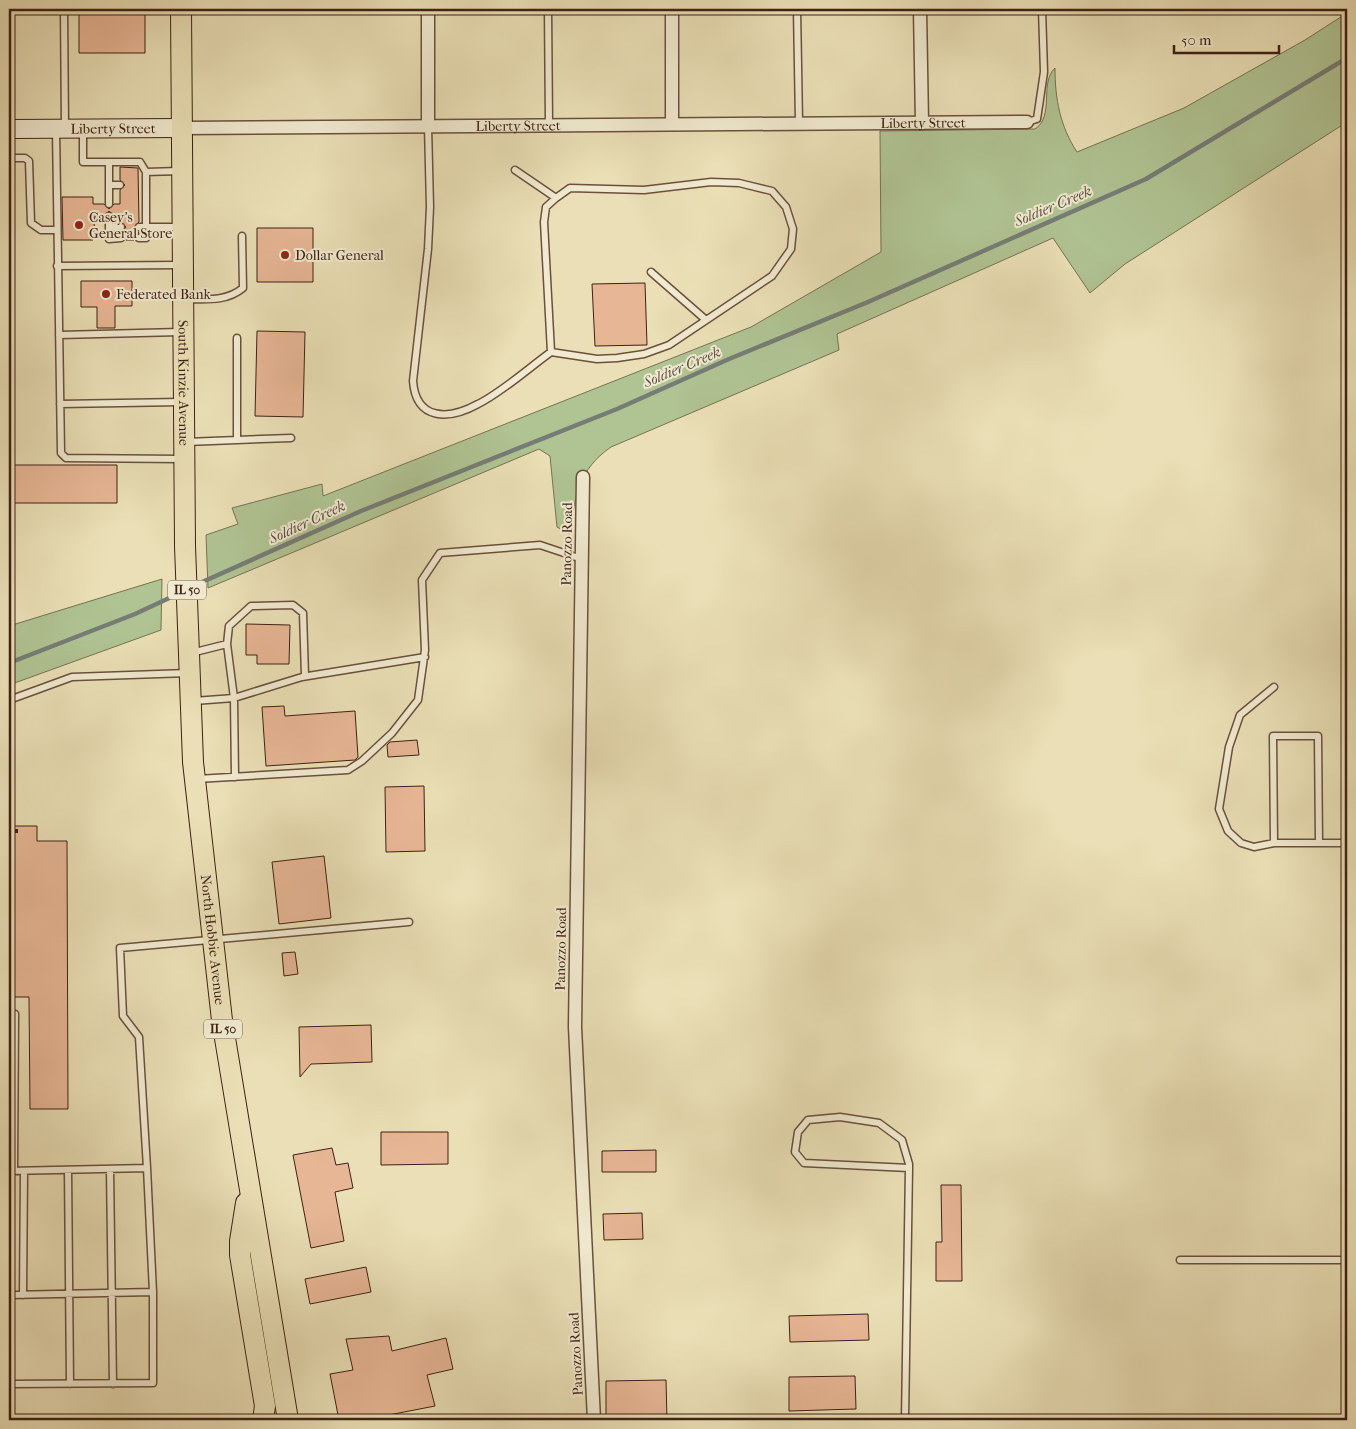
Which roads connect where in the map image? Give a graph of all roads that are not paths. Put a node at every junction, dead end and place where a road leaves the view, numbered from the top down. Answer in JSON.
{"nodes":[{"id":1,"x":64,"y":9,"type":"edge"},
{"id":2,"x":181,"y":9,"type":"edge"},
{"id":3,"x":428,"y":9,"type":"edge"},
{"id":4,"x":548,"y":9,"type":"edge"},
{"id":5,"x":672,"y":9,"type":"edge"},
{"id":6,"x":797,"y":9,"type":"edge"},
{"id":7,"x":920,"y":9,"type":"edge"},
{"id":8,"x":1042,"y":9,"type":"edge"},
{"id":9,"x":922,"y":122,"type":"junction"},
{"id":10,"x":1027,"y":122,"type":"joint"},
{"id":11,"x":672,"y":124,"type":"junction"},
{"id":12,"x":799,"y":124,"type":"junction"},
{"id":13,"x":549,"y":125,"type":"junction"},
{"id":14,"x":428,"y":126,"type":"junction"},
{"id":15,"x":182,"y":128,"type":"junction"},
{"id":16,"x":9,"y":129,"type":"edge"},
{"id":17,"x":60,"y":129,"type":"junction"},
{"id":18,"x":83,"y":129,"type":"junction"},
{"id":19,"x":9,"y":158,"type":"edge"},
{"id":20,"x":109,"y":162,"type":"junction"},
{"id":21,"x":515,"y":170,"type":"dead end"},
{"id":22,"x":182,"y":171,"type":"junction"},
{"id":23,"x":146,"y":172,"type":"junction"},
{"id":24,"x":109,"y":185,"type":"junction"},
{"id":25,"x":120,"y":185,"type":"dead end"},
{"id":26,"x":138,"y":185,"type":"dead end"},
{"id":27,"x":146,"y":185,"type":"junction"},
{"id":28,"x":556,"y":198,"type":"junction"},
{"id":29,"x":109,"y":204,"type":"dead end"},
{"id":30,"x":109,"y":216,"type":"dead end"},
{"id":31,"x":110,"y":227,"type":"junction"},
{"id":32,"x":121,"y":227,"type":"dead end"},
{"id":33,"x":142,"y":227,"type":"junction"},
{"id":34,"x":183,"y":227,"type":"junction"},
{"id":35,"x":56,"y":230,"type":"junction"},
{"id":36,"x":242,"y":236,"type":"dead end"},
{"id":37,"x":121,"y":238,"type":"dead end"},
{"id":38,"x":139,"y":238,"type":"dead end"},
{"id":39,"x":183,"y":265,"type":"junction"},
{"id":40,"x":57,"y":266,"type":"junction"},
{"id":41,"x":651,"y":272,"type":"dead end"},
{"id":42,"x":183,"y":299,"type":"junction"},
{"id":43,"x":706,"y":320,"type":"junction"},
{"id":44,"x":184,"y":332,"type":"junction"},
{"id":45,"x":59,"y":335,"type":"junction"},
{"id":46,"x":237,"y":338,"type":"dead end"},
{"id":47,"x":551,"y":352,"type":"junction"},
{"id":48,"x":184,"y":402,"type":"junction"},
{"id":49,"x":60,"y":404,"type":"junction"},
{"id":50,"x":291,"y":438,"type":"dead end"},
{"id":51,"x":237,"y":440,"type":"junction"},
{"id":52,"x":185,"y":451,"type":"junction"},
{"id":53,"x":583,"y":477,"type":"dead end"},
{"id":54,"x":185,"y":546,"type":"joint"},
{"id":55,"x":582,"y":558,"type":"junction"},
{"id":56,"x":228,"y":644,"type":"junction"},
{"id":57,"x":425,"y":657,"type":"junction"},
{"id":58,"x":189,"y":663,"type":"junction"},
{"id":59,"x":305,"y":676,"type":"junction"},
{"id":60,"x":1274,"y":686,"type":"dead end"},
{"id":61,"x":234,"y":698,"type":"junction"},
{"id":62,"x":9,"y":700,"type":"edge"},
{"id":63,"x":190,"y":702,"type":"junction"},
{"id":64,"x":234,"y":776,"type":"junction"},
{"id":65,"x":195,"y":779,"type":"junction"},
{"id":66,"x":1274,"y":843,"type":"junction"},
{"id":67,"x":1319,"y":843,"type":"junction"},
{"id":68,"x":1347,"y":843,"type":"edge"},
{"id":69,"x":409,"y":922,"type":"dead end"},
{"id":70,"x":212,"y":938,"type":"junction"},
{"id":71,"x":15,"y":1014,"type":"dead end"},
{"id":72,"x":147,"y":1168,"type":"junction"},
{"id":73,"x":909,"y":1168,"type":"junction"},
{"id":74,"x":110,"y":1169,"type":"junction"},
{"id":75,"x":68,"y":1170,"type":"junction"},
{"id":76,"x":12,"y":1171,"type":"edge"},
{"id":77,"x":24,"y":1171,"type":"junction"},
{"id":78,"x":249,"y":1186,"type":"junction"},
{"id":79,"x":1180,"y":1260,"type":"dead end"},
{"id":80,"x":1347,"y":1260,"type":"edge"},
{"id":81,"x":153,"y":1292,"type":"junction"},
{"id":82,"x":111,"y":1293,"type":"junction"},
{"id":83,"x":24,"y":1294,"type":"junction"},
{"id":84,"x":70,"y":1294,"type":"junction"},
{"id":85,"x":9,"y":1295,"type":"edge"},
{"id":86,"x":9,"y":1384,"type":"edge"},
{"id":87,"x":70,"y":1384,"type":"junction"},
{"id":88,"x":113,"y":1384,"type":"junction"},
{"id":89,"x":263,"y":1420,"type":"edge"},
{"id":90,"x":288,"y":1420,"type":"edge"},
{"id":91,"x":594,"y":1420,"type":"edge"},
{"id":92,"x":905,"y":1420,"type":"edge"}],
"edges":[{"from":1,"to":17,"type":"lane"},
{"from":2,"to":15,"type":"main road","name":"South Kinzie Avenue","number":"IL 50"},
{"from":3,"to":14,"type":"street"},
{"from":4,"to":13,"type":"lane"},
{"from":5,"to":11,"type":"street"},
{"from":6,"to":12,"type":"lane"},
{"from":7,"to":9,"type":"street"},
{"from":8,"to":10,"type":"lane"},
{"from":9,"to":10,"type":"street","name":"Liberty Street"},
{"from":9,"to":12,"type":"street","name":"Liberty Street"},
{"from":11,"to":12,"type":"street","name":"Liberty Street"},
{"from":11,"to":13,"type":"street","name":"Liberty Street"},
{"from":13,"to":14,"type":"street","name":"Liberty Street"},
{"from":14,"to":15,"type":"street","name":"Liberty Street"},
{"from":14,"to":47,"type":"lane"},
{"from":15,"to":18,"type":"street","name":"Liberty Street"},
{"from":15,"to":22,"type":"main road","name":"South Kinzie Avenue","number":"IL 50"},
{"from":16,"to":17,"type":"street","name":"Liberty Street"},
{"from":17,"to":18,"type":"street","name":"Liberty Street"},
{"from":17,"to":35,"type":"lane"},
{"from":18,"to":20,"type":"lane"},
{"from":19,"to":35,"type":"lane"},
{"from":20,"to":23,"type":"lane"},
{"from":20,"to":24,"type":"lane"},
{"from":21,"to":28,"type":"lane"},
{"from":22,"to":23,"type":"lane"},
{"from":22,"to":34,"type":"main road","name":"South Kinzie Avenue","number":"IL 50"},
{"from":23,"to":27,"type":"lane"},
{"from":24,"to":25,"type":"lane"},
{"from":24,"to":29,"type":"lane"},
{"from":26,"to":27,"type":"lane"},
{"from":27,"to":33,"type":"lane"},
{"from":28,"to":43,"type":"lane"},
{"from":28,"to":47,"type":"lane"},
{"from":30,"to":31,"type":"lane"},
{"from":31,"to":32,"type":"lane"},
{"from":31,"to":37,"type":"lane"},
{"from":33,"to":34,"type":"lane"},
{"from":33,"to":38,"type":"lane"},
{"from":34,"to":39,"type":"main road","name":"South Kinzie Avenue","number":"IL 50"},
{"from":35,"to":40,"type":"lane"},
{"from":36,"to":42,"type":"lane"},
{"from":39,"to":40,"type":"lane"},
{"from":39,"to":42,"type":"main road","name":"South Kinzie Avenue","number":"IL 50"},
{"from":40,"to":45,"type":"lane"},
{"from":41,"to":43,"type":"lane"},
{"from":42,"to":44,"type":"main road","name":"South Kinzie Avenue","number":"IL 50"},
{"from":43,"to":47,"type":"lane"},
{"from":44,"to":45,"type":"lane"},
{"from":44,"to":48,"type":"main road","name":"South Kinzie Avenue","number":"IL 50"},
{"from":45,"to":49,"type":"lane"},
{"from":46,"to":51,"type":"lane"},
{"from":48,"to":49,"type":"lane"},
{"from":48,"to":52,"type":"main road","name":"South Kinzie Avenue","number":"IL 50"},
{"from":49,"to":52,"type":"lane"},
{"from":50,"to":51,"type":"lane"},
{"from":51,"to":52,"type":"lane"},
{"from":52,"to":54,"type":"main road","name":"South Kinzie Avenue","number":"IL 50"},
{"from":53,"to":55,"type":"street","name":"Panozzo Road"},
{"from":54,"to":58,"type":"main road","name":"North Hobbie Avenue","number":"IL 50"},
{"from":55,"to":57,"type":"lane"},
{"from":55,"to":91,"type":"street","name":"Panozzo Road"},
{"from":56,"to":58,"type":"lane"},
{"from":56,"to":59,"type":"lane"},
{"from":56,"to":61,"type":"lane"},
{"from":57,"to":59,"type":"lane"},
{"from":57,"to":64,"type":"lane"},
{"from":58,"to":62,"type":"lane"},
{"from":58,"to":63,"type":"main road","name":"North Hobbie Avenue","number":"IL 50"},
{"from":59,"to":61,"type":"lane"},
{"from":60,"to":66,"type":"lane"},
{"from":61,"to":63,"type":"lane"},
{"from":61,"to":64,"type":"lane"},
{"from":63,"to":65,"type":"main road","name":"North Hobbie Avenue","number":"IL 50"},
{"from":64,"to":65,"type":"lane"},
{"from":65,"to":70,"type":"main road","name":"North Hobbie Avenue","number":"IL 50"},
{"from":66,"to":67,"type":"lane"},
{"from":66,"to":67,"type":"lane"},
{"from":67,"to":68,"type":"lane"},
{"from":69,"to":70,"type":"lane"},
{"from":70,"to":72,"type":"lane"},
{"from":70,"to":78,"type":"main road","name":"North Hobbie Avenue","number":"IL 50"},
{"from":71,"to":76,"type":"lane"},
{"from":72,"to":74,"type":"lane"},
{"from":72,"to":81,"type":"lane"},
{"from":73,"to":73,"type":"lane"},
{"from":73,"to":92,"type":"lane"},
{"from":74,"to":75,"type":"lane"},
{"from":74,"to":82,"type":"lane"},
{"from":75,"to":77,"type":"lane"},
{"from":75,"to":84,"type":"lane"},
{"from":76,"to":77,"type":"lane"},
{"from":77,"to":83,"type":"lane"},
{"from":78,"to":89,"type":"main road"},
{"from":78,"to":90,"type":"main road","name":"North Hobbie Avenue","number":"IL 50"},
{"from":79,"to":80,"type":"lane"},
{"from":81,"to":82,"type":"lane"},
{"from":81,"to":88,"type":"lane"},
{"from":82,"to":84,"type":"lane"},
{"from":82,"to":88,"type":"lane"},
{"from":83,"to":84,"type":"lane"},
{"from":83,"to":85,"type":"lane"},
{"from":84,"to":87,"type":"lane"},
{"from":86,"to":87,"type":"lane"},
{"from":87,"to":88,"type":"lane"}]}
